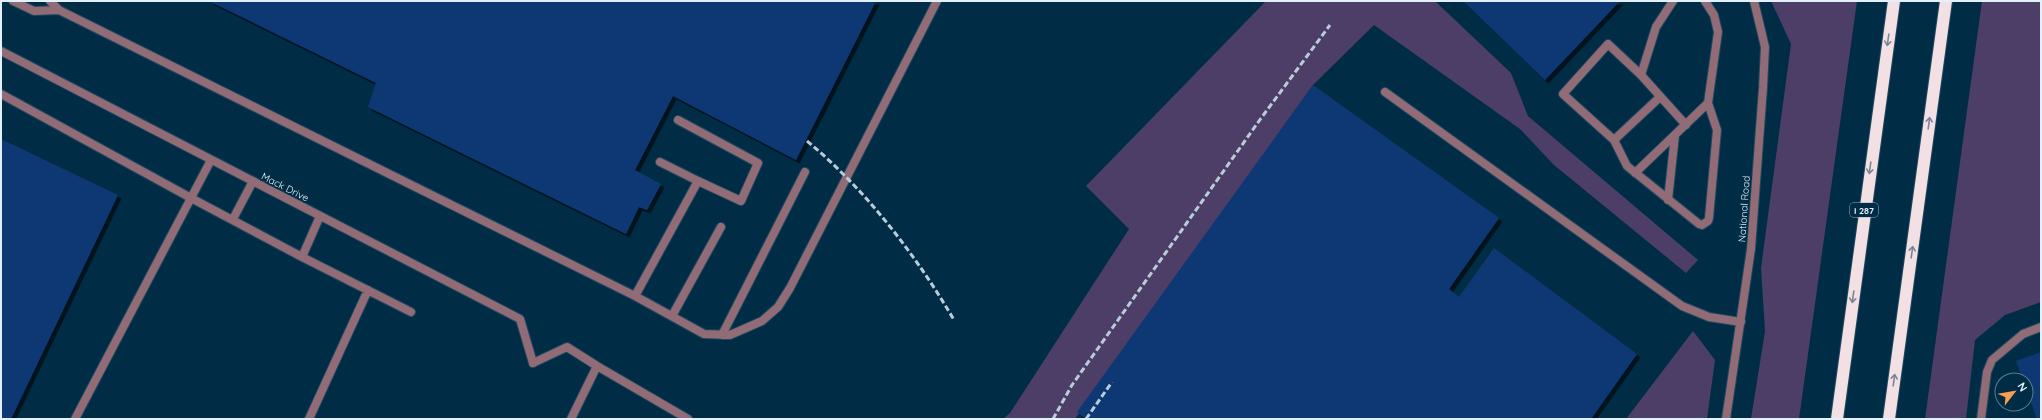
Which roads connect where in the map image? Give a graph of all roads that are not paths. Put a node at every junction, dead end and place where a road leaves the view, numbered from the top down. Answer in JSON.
{"nodes":[{"id":1,"x":13,"y":1,"type":"edge"},
{"id":2,"x":50,"y":1,"type":"edge"},
{"id":3,"x":936,"y":1,"type":"edge"},
{"id":4,"x":1673,"y":1,"type":"edge"},
{"id":5,"x":1705,"y":1,"type":"edge"},
{"id":6,"x":1754,"y":1,"type":"edge"},
{"id":7,"x":1894,"y":1,"type":"edge"},
{"id":8,"x":1946,"y":1,"type":"edge"},
{"id":9,"x":59,"y":10,"type":"junction"},
{"id":10,"x":1,"y":51,"type":"edge"},
{"id":11,"x":1641,"y":75,"type":"junction"},
{"id":12,"x":1385,"y":92,"type":"dead end"},
{"id":13,"x":1,"y":94,"type":"edge"},
{"id":14,"x":1660,"y":97,"type":"junction"},
{"id":15,"x":1708,"y":103,"type":"junction"},
{"id":16,"x":678,"y":120,"type":"dead end"},
{"id":17,"x":1686,"y":124,"type":"junction"},
{"id":18,"x":1675,"y":135,"type":"junction"},
{"id":19,"x":1614,"y":140,"type":"junction"},
{"id":20,"x":211,"y":160,"type":"junction"},
{"id":21,"x":660,"y":162,"type":"dead end"},
{"id":22,"x":805,"y":172,"type":"dead end"},
{"id":23,"x":1635,"y":173,"type":"junction"},
{"id":24,"x":253,"y":181,"type":"junction"},
{"id":25,"x":698,"y":181,"type":"junction"},
{"id":26,"x":191,"y":198,"type":"junction"},
{"id":27,"x":1668,"y":200,"type":"junction"},
{"id":28,"x":320,"y":216,"type":"junction"},
{"id":29,"x":233,"y":219,"type":"junction"},
{"id":30,"x":721,"y":227,"type":"dead end"},
{"id":31,"x":302,"y":257,"type":"junction"},
{"id":32,"x":368,"y":290,"type":"junction"},
{"id":33,"x":635,"y":296,"type":"junction"},
{"id":34,"x":411,"y":312,"type":"dead end"},
{"id":35,"x":672,"y":316,"type":"junction"},
{"id":36,"x":1741,"y":322,"type":"junction"},
{"id":37,"x":2041,"y":327,"type":"edge"},
{"id":38,"x":722,"y":334,"type":"junction"},
{"id":39,"x":597,"y":366,"type":"junction"},
{"id":40,"x":75,"y":419,"type":"edge"},
{"id":41,"x":309,"y":419,"type":"edge"},
{"id":42,"x":571,"y":419,"type":"edge"},
{"id":43,"x":688,"y":419,"type":"edge"},
{"id":44,"x":1726,"y":419,"type":"edge"},
{"id":45,"x":1837,"y":419,"type":"edge"},
{"id":46,"x":1889,"y":419,"type":"edge"},
{"id":47,"x":1981,"y":419,"type":"edge"}],
"edges":[{"from":1,"to":9,"type":"street"},
{"from":2,"to":9,"type":"street"},
{"from":3,"to":38,"type":"street"},
{"from":4,"to":11,"type":"street"},
{"from":5,"to":15,"type":"street"},
{"from":6,"to":36,"type":"street","name":"National Road"},
{"from":7,"to":45,"type":"highway","number":"I 287","one_way":true},
{"from":46,"to":8,"type":"highway","one_way":true},
{"from":9,"to":33,"type":"street"},
{"from":10,"to":20,"type":"street","name":"Mack Drive"},
{"from":11,"to":14,"type":"street"},
{"from":11,"to":19,"type":"street"},
{"from":12,"to":36,"type":"street"},
{"from":13,"to":26,"type":"street"},
{"from":14,"to":17,"type":"street"},
{"from":14,"to":19,"type":"street"},
{"from":15,"to":17,"type":"street"},
{"from":15,"to":27,"type":"street"},
{"from":16,"to":25,"type":"street"},
{"from":17,"to":18,"type":"street"},
{"from":18,"to":23,"type":"street"},
{"from":18,"to":27,"type":"street"},
{"from":19,"to":23,"type":"street"},
{"from":20,"to":24,"type":"street","name":"Mack Drive"},
{"from":20,"to":26,"type":"street"},
{"from":21,"to":25,"type":"street"},
{"from":22,"to":38,"type":"street"},
{"from":23,"to":27,"type":"street"},
{"from":24,"to":28,"type":"street","name":"Mack Drive"},
{"from":24,"to":29,"type":"street"},
{"from":25,"to":33,"type":"street"},
{"from":26,"to":29,"type":"street"},
{"from":26,"to":40,"type":"street"},
{"from":28,"to":31,"type":"street"},
{"from":28,"to":39,"type":"street","name":"Mack Drive"},
{"from":29,"to":31,"type":"street"},
{"from":30,"to":35,"type":"street"},
{"from":31,"to":32,"type":"street"},
{"from":32,"to":34,"type":"street"},
{"from":32,"to":41,"type":"street"},
{"from":33,"to":35,"type":"street"},
{"from":35,"to":38,"type":"street"},
{"from":36,"to":44,"type":"street","name":"National Road"},
{"from":37,"to":47,"type":"street"},
{"from":39,"to":42,"type":"street"},
{"from":39,"to":43,"type":"street"}]}
